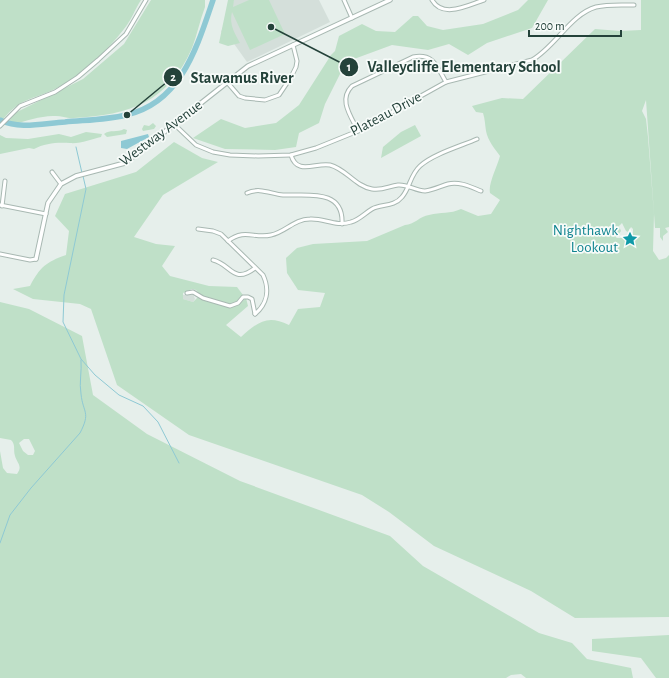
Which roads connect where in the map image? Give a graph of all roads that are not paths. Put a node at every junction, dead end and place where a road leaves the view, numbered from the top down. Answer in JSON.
{"nodes":[{"id":1,"x":146,"y":0,"type":"edge"},
{"id":2,"x":344,"y":0,"type":"edge"},
{"id":3,"x":390,"y":0,"type":"edge"},
{"id":4,"x":432,"y":0,"type":"edge"},
{"id":5,"x":484,"y":0,"type":"edge"},
{"id":6,"x":634,"y":5,"type":"dead end"},
{"id":7,"x":352,"y":18,"type":"junction"},
{"id":8,"x":293,"y":45,"type":"junction"},
{"id":9,"x":227,"y":82,"type":"junction"},
{"id":10,"x":446,"y":82,"type":"junction"},
{"id":11,"x":175,"y":125,"type":"junction"},
{"id":12,"x":0,"y":126,"type":"edge"},
{"id":13,"x":358,"y":131,"type":"junction"},
{"id":14,"x":477,"y":139,"type":"dead end"},
{"id":15,"x":291,"y":155,"type":"junction"},
{"id":16,"x":52,"y":172,"type":"dead end"},
{"id":17,"x":5,"y":181,"type":"dead end"},
{"id":18,"x":61,"y":184,"type":"junction"},
{"id":19,"x":408,"y":187,"type":"junction"},
{"id":20,"x":481,"y":191,"type":"dead end"},
{"id":21,"x":247,"y":193,"type":"dead end"},
{"id":22,"x":1,"y":205,"type":"edge"},
{"id":23,"x":46,"y":214,"type":"junction"},
{"id":24,"x":342,"y":224,"type":"junction"},
{"id":25,"x":198,"y":229,"type":"dead end"},
{"id":26,"x":228,"y":241,"type":"junction"},
{"id":27,"x":0,"y":254,"type":"edge"},
{"id":28,"x":36,"y":259,"type":"joint"},
{"id":29,"x":213,"y":260,"type":"dead end"},
{"id":30,"x":255,"y":268,"type":"junction"},
{"id":31,"x":187,"y":294,"type":"dead end"}],
"edges":[{"from":1,"to":12,"type":"street"},
{"from":2,"to":7,"type":"street"},
{"from":3,"to":7,"type":"street","name":"Westway Avenue"},
{"from":4,"to":5,"type":"street"},
{"from":6,"to":10,"type":"street","name":"Plateau Drive"},
{"from":7,"to":8,"type":"street","name":"Westway Avenue"},
{"from":8,"to":9,"type":"street","name":"Westway Avenue"},
{"from":8,"to":9,"type":"street"},
{"from":9,"to":11,"type":"street","name":"Westway Avenue"},
{"from":10,"to":13,"type":"street","name":"Plateau Drive"},
{"from":10,"to":13,"type":"street"},
{"from":11,"to":15,"type":"street","name":"Plateau Drive"},
{"from":11,"to":18,"type":"street","name":"Westway Avenue"},
{"from":13,"to":15,"type":"street","name":"Plateau Drive"},
{"from":14,"to":19,"type":"street"},
{"from":15,"to":19,"type":"street"},
{"from":16,"to":18,"type":"street"},
{"from":17,"to":22,"type":"street"},
{"from":18,"to":23,"type":"street"},
{"from":19,"to":20,"type":"street"},
{"from":19,"to":24,"type":"street"},
{"from":21,"to":24,"type":"street"},
{"from":22,"to":23,"type":"street"},
{"from":23,"to":28,"type":"street"},
{"from":24,"to":26,"type":"street"},
{"from":25,"to":26,"type":"street"},
{"from":26,"to":30,"type":"street"},
{"from":27,"to":28,"type":"street"},
{"from":29,"to":30,"type":"street"},
{"from":30,"to":31,"type":"street"}]}
